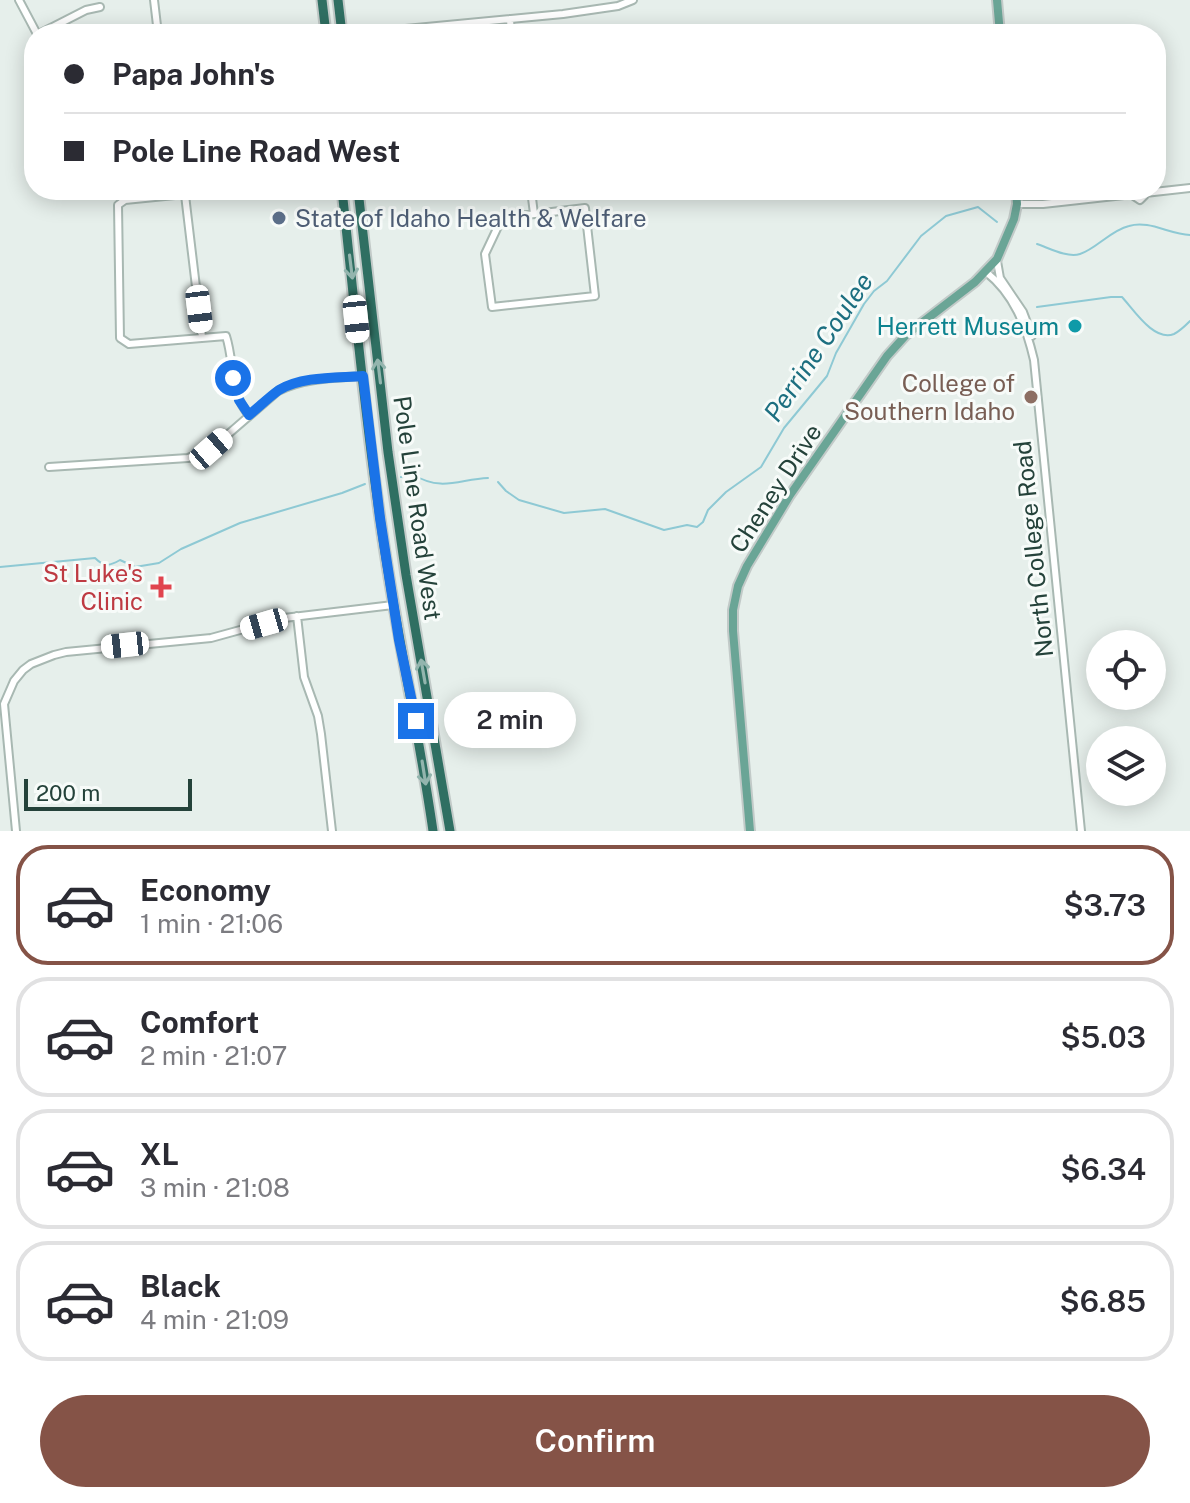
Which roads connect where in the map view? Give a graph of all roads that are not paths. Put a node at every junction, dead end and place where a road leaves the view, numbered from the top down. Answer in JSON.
{"nodes":[{"id":1,"x":19,"y":0,"type":"edge"},
{"id":2,"x":154,"y":0,"type":"edge"},
{"id":3,"x":322,"y":0,"type":"edge"},
{"id":4,"x":338,"y":0,"type":"edge"},
{"id":5,"x":633,"y":0,"type":"edge"},
{"id":6,"x":997,"y":0,"type":"edge"},
{"id":7,"x":100,"y":7,"type":"dead end"},
{"id":8,"x":510,"y":19,"type":"junction"},
{"id":9,"x":32,"y":24,"type":"edge"},
{"id":10,"x":58,"y":24,"type":"edge"},
{"id":11,"x":157,"y":24,"type":"edge"},
{"id":12,"x":325,"y":24,"type":"edge"},
{"id":13,"x":341,"y":24,"type":"edge"},
{"id":14,"x":458,"y":24,"type":"edge"},
{"id":15,"x":510,"y":24,"type":"edge"},
{"id":16,"x":999,"y":24,"type":"edge"},
{"id":17,"x":1190,"y":188,"type":"edge"},
{"id":18,"x":1166,"y":190,"type":"edge"},
{"id":19,"x":125,"y":200,"type":"edge"},
{"id":20,"x":186,"y":200,"type":"edge"},
{"id":21,"x":343,"y":200,"type":"edge"},
{"id":22,"x":359,"y":200,"type":"edge"},
{"id":23,"x":532,"y":200,"type":"edge"},
{"id":24,"x":1017,"y":200,"type":"edge"},
{"id":25,"x":1073,"y":200,"type":"edge"},
{"id":26,"x":1017,"y":204,"type":"junction"},
{"id":27,"x":534,"y":214,"type":"junction"},
{"id":28,"x":997,"y":259,"type":"junction"},
{"id":29,"x":986,"y":272,"type":"junction"},
{"id":30,"x":202,"y":337,"type":"junction"},
{"id":31,"x":1034,"y":360,"type":"junction"},
{"id":32,"x":363,"y":376,"type":"junction"},
{"id":33,"x":249,"y":415,"type":"junction"},
{"id":34,"x":49,"y":467,"type":"dead end"},
{"id":35,"x":393,"y":605,"type":"junction"},
{"id":36,"x":297,"y":616,"type":"junction"},
{"id":37,"x":16,"y":831,"type":"edge"},
{"id":38,"x":332,"y":831,"type":"edge"},
{"id":39,"x":433,"y":831,"type":"edge"},
{"id":40,"x":450,"y":831,"type":"edge"},
{"id":41,"x":750,"y":831,"type":"edge"},
{"id":42,"x":1081,"y":831,"type":"edge"}],
"edges":[{"from":1,"to":9,"type":"street"},
{"from":2,"to":11,"type":"street"},
{"from":3,"to":12,"type":"highway"},
{"from":4,"to":13,"type":"highway"},
{"from":5,"to":8,"type":"street"},
{"from":6,"to":16,"type":"main road"},
{"from":7,"to":10,"type":"street"},
{"from":8,"to":14,"type":"street"},
{"from":8,"to":15,"type":"street"},
{"from":17,"to":18,"type":"street"},
{"from":19,"to":30,"type":"street"},
{"from":20,"to":30,"type":"street"},
{"from":21,"to":32,"type":"highway","name":"Pole Line Road West","one_way":true},
{"from":40,"to":22,"type":"highway","name":"Pole Line Road West","one_way":true},
{"from":23,"to":27,"type":"street"},
{"from":24,"to":26,"type":"main road"},
{"from":25,"to":26,"type":"street"},
{"from":26,"to":28,"type":"main road"},
{"from":27,"to":27,"type":"street"},
{"from":28,"to":29,"type":"main road"},
{"from":28,"to":31,"type":"street"},
{"from":29,"to":31,"type":"street","name":"North College Road"},
{"from":29,"to":41,"type":"main road","name":"Cheney Drive"},
{"from":30,"to":33,"type":"street"},
{"from":31,"to":42,"type":"street","name":"North College Road"},
{"from":32,"to":33,"type":"street"},
{"from":32,"to":35,"type":"highway","name":"Pole Line Road West"},
{"from":33,"to":34,"type":"street"},
{"from":35,"to":36,"type":"street"},
{"from":35,"to":39,"type":"highway","name":"Pole Line Road West","one_way":true},
{"from":36,"to":37,"type":"street"},
{"from":36,"to":38,"type":"street"}]}
